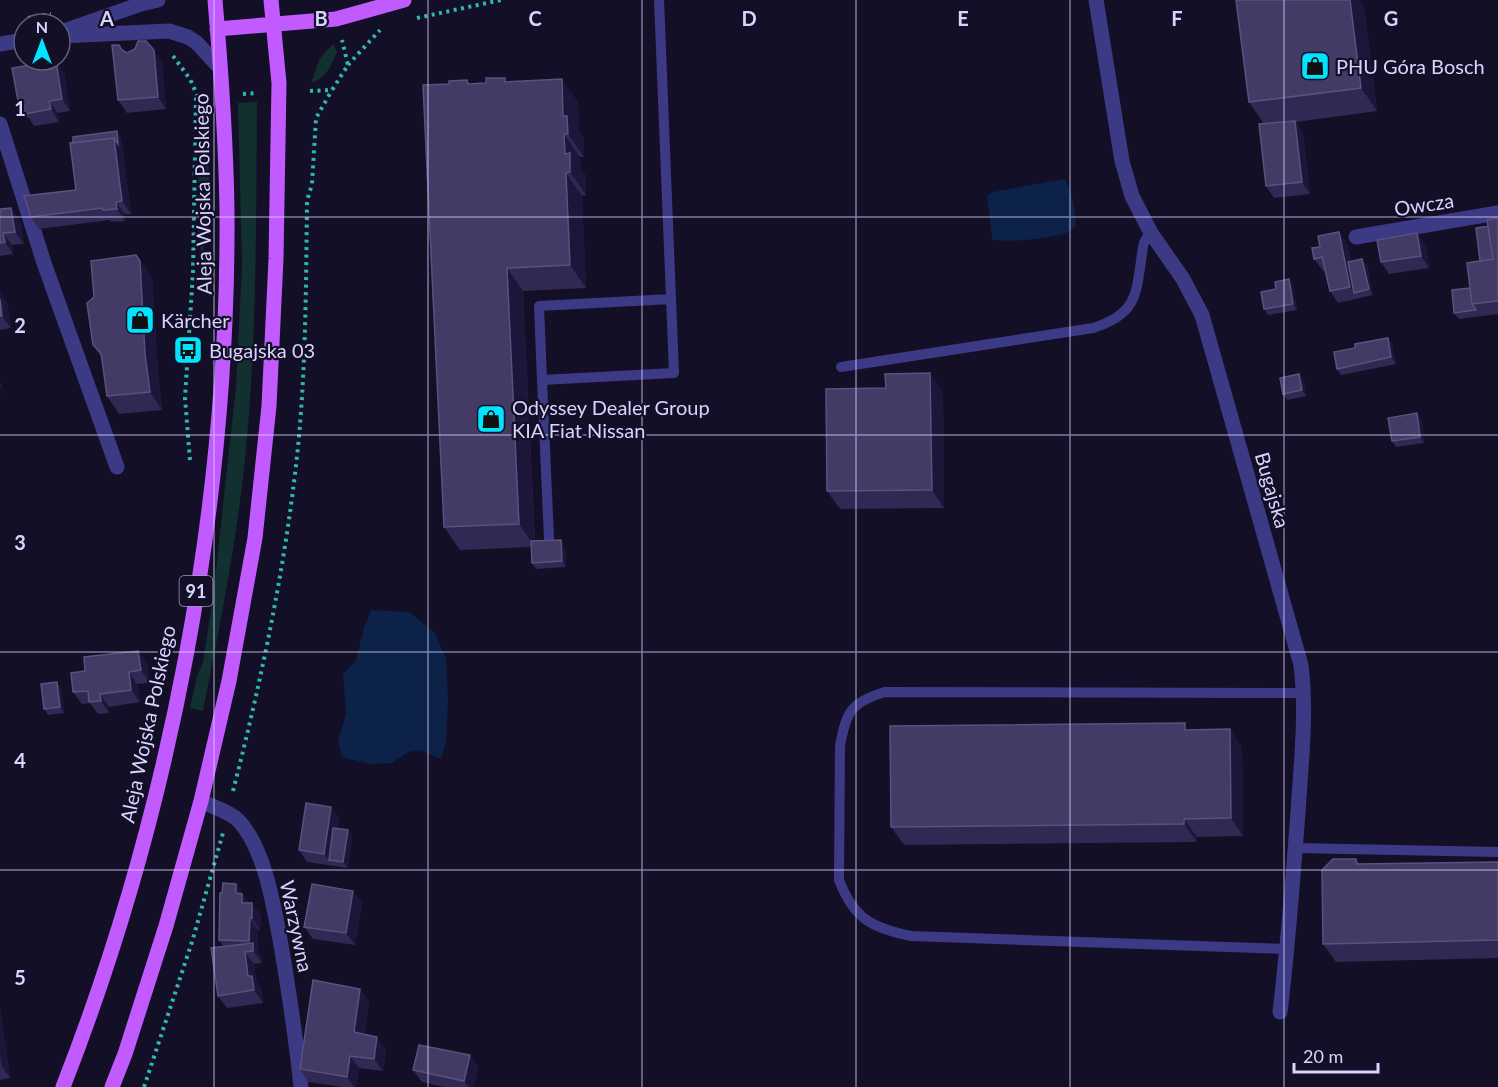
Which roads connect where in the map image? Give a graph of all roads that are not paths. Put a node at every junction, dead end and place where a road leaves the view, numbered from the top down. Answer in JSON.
{"nodes":[{"id":1,"x":158,"y":0,"type":"edge"},
{"id":2,"x":214,"y":0,"type":"edge"},
{"id":3,"x":271,"y":0,"type":"edge"},
{"id":4,"x":404,"y":0,"type":"edge"},
{"id":5,"x":659,"y":0,"type":"edge"},
{"id":6,"x":1096,"y":0,"type":"edge"},
{"id":7,"x":274,"y":24,"type":"junction"},
{"id":8,"x":217,"y":28,"type":"junction"},
{"id":9,"x":72,"y":30,"type":"edge"},
{"id":10,"x":72,"y":34,"type":"edge"},
{"id":11,"x":220,"y":68,"type":"junction"},
{"id":12,"x":0,"y":124,"type":"edge"},
{"id":13,"x":1498,"y":213,"type":"edge"},
{"id":14,"x":1151,"y":233,"type":"junction"},
{"id":15,"x":1356,"y":237,"type":"dead end"},
{"id":16,"x":671,"y":299,"type":"junction"},
{"id":17,"x":841,"y":367,"type":"dead end"},
{"id":18,"x":542,"y":380,"type":"junction"},
{"id":19,"x":117,"y":467,"type":"dead end"},
{"id":20,"x":549,"y":539,"type":"edge"},
{"id":21,"x":1305,"y":693,"type":"junction"},
{"id":22,"x":201,"y":801,"type":"junction"},
{"id":23,"x":1295,"y":848,"type":"junction"},
{"id":24,"x":1498,"y":852,"type":"edge"},
{"id":25,"x":1287,"y":950,"type":"junction"},
{"id":26,"x":1280,"y":1012,"type":"dead end"},
{"id":27,"x":63,"y":1087,"type":"edge"},
{"id":28,"x":112,"y":1087,"type":"edge"},
{"id":29,"x":302,"y":1087,"type":"edge"}],
"edges":[{"from":1,"to":9,"type":"street"},
{"from":2,"to":8,"type":"main road","name":"Aleja Wojska Polskiego","number":"91"},
{"from":3,"to":7,"type":"main road"},
{"from":4,"to":7,"type":"main road"},
{"from":5,"to":16,"type":"lane"},
{"from":6,"to":14,"type":"street","name":"Bugajska"},
{"from":7,"to":8,"type":"main road"},
{"from":7,"to":22,"type":"main road"},
{"from":8,"to":11,"type":"main road","name":"Aleja Wojska Polskiego","number":"91"},
{"from":10,"to":11,"type":"street"},
{"from":11,"to":27,"type":"main road","name":"Aleja Wojska Polskiego","number":"91"},
{"from":12,"to":19,"type":"street"},
{"from":13,"to":15,"type":"street","name":"Owcza"},
{"from":14,"to":17,"type":"lane"},
{"from":14,"to":21,"type":"street","name":"Bugajska"},
{"from":16,"to":18,"type":"lane"},
{"from":16,"to":18,"type":"lane"},
{"from":18,"to":20,"type":"lane"},
{"from":21,"to":23,"type":"street","name":"Bugajska"},
{"from":21,"to":25,"type":"lane"},
{"from":22,"to":28,"type":"main road"},
{"from":22,"to":29,"type":"street","name":"Warzywna"},
{"from":23,"to":24,"type":"lane"},
{"from":23,"to":25,"type":"street","name":"Bugajska"},
{"from":25,"to":26,"type":"street","name":"Bugajska"}]}
